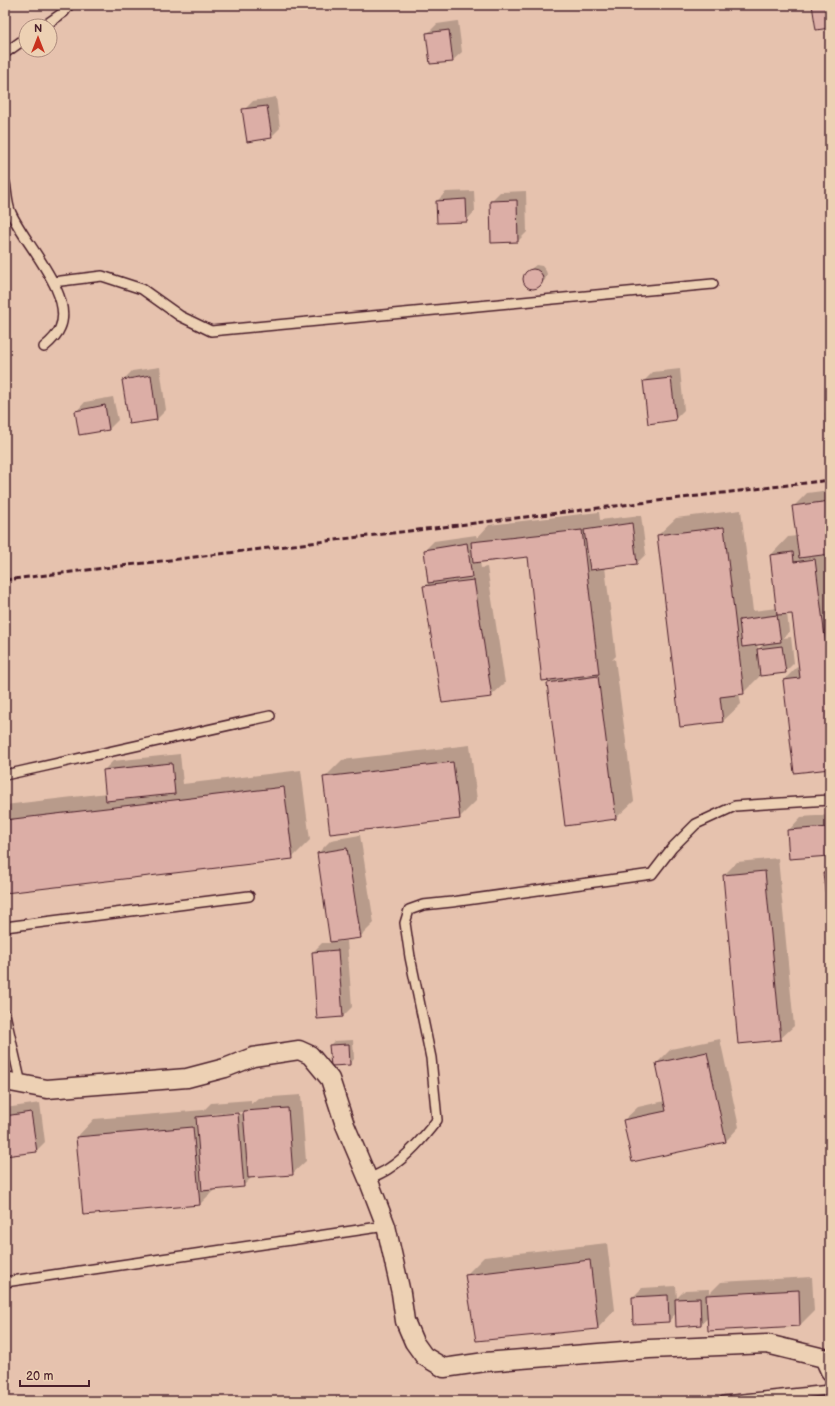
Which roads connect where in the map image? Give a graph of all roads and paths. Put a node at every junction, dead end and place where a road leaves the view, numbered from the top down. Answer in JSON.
{"nodes":[{"id":1,"x":69,"y":5,"type":"edge"},
{"id":2,"x":55,"y":18,"type":"edge"},
{"id":3,"x":18,"y":44,"type":"edge"},
{"id":4,"x":5,"y":53,"type":"edge"},
{"id":5,"x":5,"y":183,"type":"edge"},
{"id":6,"x":53,"y":282,"type":"junction"},
{"id":7,"x":713,"y":284,"type":"dead end"},
{"id":8,"x":44,"y":347,"type":"dead end"},
{"id":9,"x":270,"y":716,"type":"dead end"},
{"id":10,"x":5,"y":775,"type":"edge"},
{"id":11,"x":830,"y":800,"type":"edge"},
{"id":12,"x":249,"y":896,"type":"dead end"},
{"id":13,"x":5,"y":927,"type":"edge"},
{"id":14,"x":5,"y":1014,"type":"edge"},
{"id":15,"x":13,"y":1083,"type":"edge"},
{"id":16,"x":368,"y":1179,"type":"junction"},
{"id":17,"x":386,"y":1226,"type":"junction"},
{"id":18,"x":5,"y":1282,"type":"edge"},
{"id":19,"x":830,"y":1371,"type":"edge"},
{"id":20,"x":830,"y":1390,"type":"edge"},
{"id":21,"x":724,"y":1401,"type":"edge"}],
"edges":[{"from":1,"to":2,"type":"lane"},
{"from":3,"to":4,"type":"lane"},
{"from":5,"to":6,"type":"lane"},
{"from":6,"to":7,"type":"lane"},
{"from":6,"to":8,"type":"lane"},
{"from":9,"to":10,"type":"lane"},
{"from":11,"to":16,"type":"lane"},
{"from":12,"to":13,"type":"lane"},
{"from":14,"to":15,"type":"lane"},
{"from":15,"to":16,"type":"street"},
{"from":16,"to":17,"type":"street"},
{"from":17,"to":18,"type":"lane"},
{"from":17,"to":19,"type":"street"},
{"from":20,"to":21,"type":"lane"}]}
